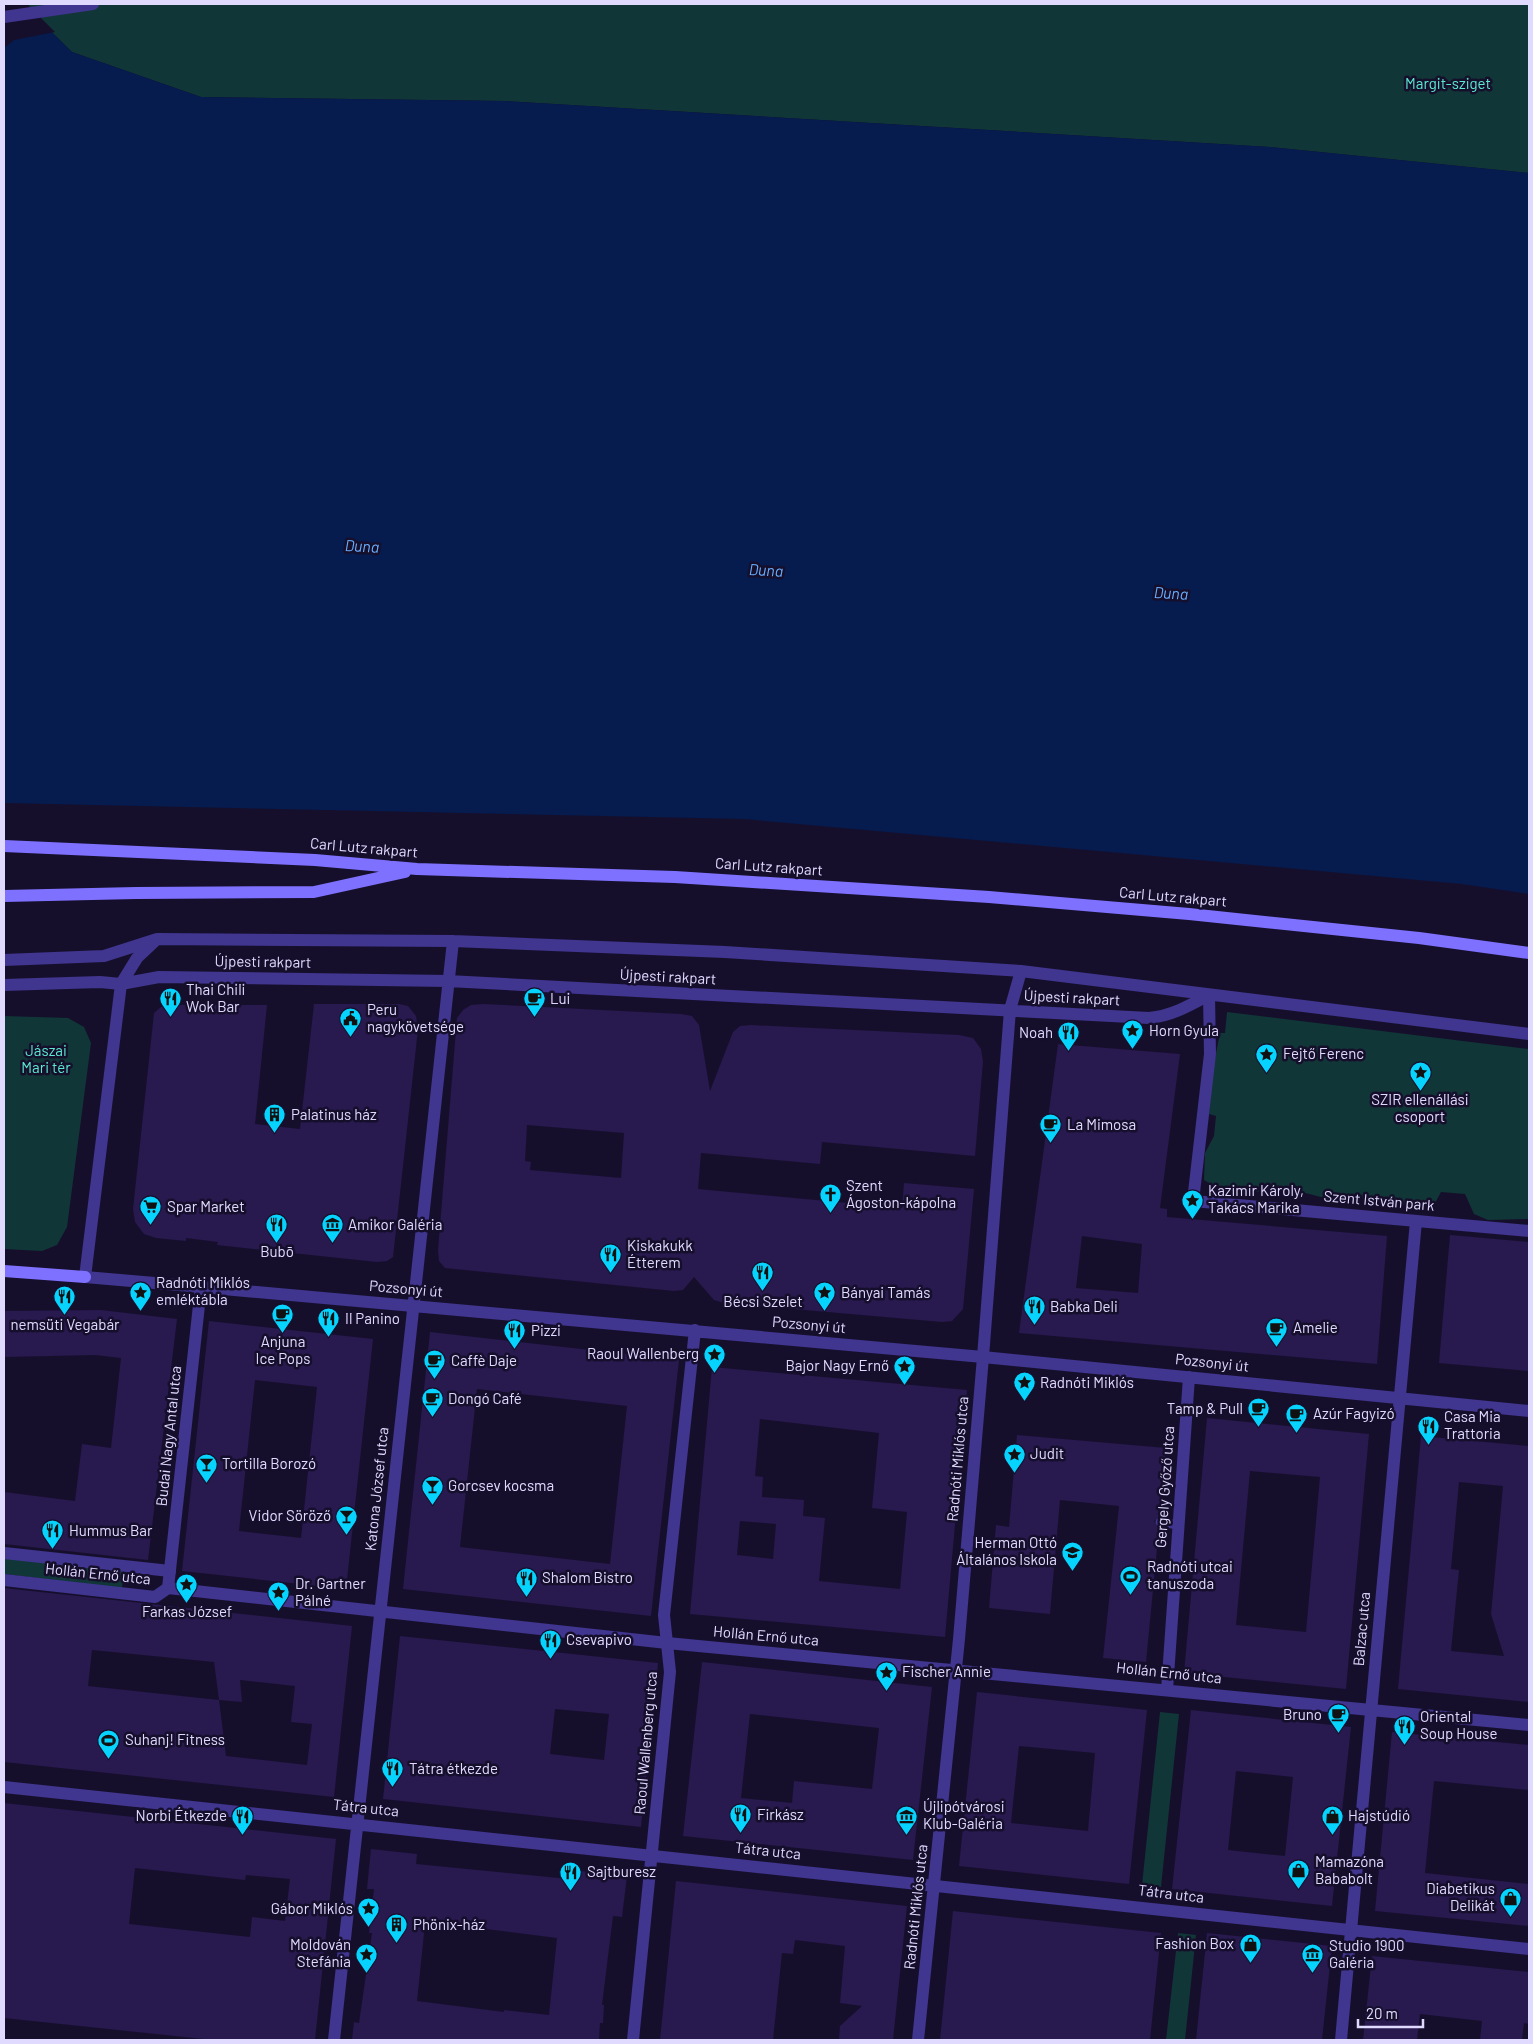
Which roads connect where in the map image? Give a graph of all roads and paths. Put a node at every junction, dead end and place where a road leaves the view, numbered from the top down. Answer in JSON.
{"nodes":[{"id":1,"x":93,"y":4,"type":"edge"},
{"id":2,"x":4,"y":17,"type":"edge"},
{"id":3,"x":4,"y":846,"type":"edge"},
{"id":4,"x":417,"y":869,"type":"junction"},
{"id":5,"x":4,"y":896,"type":"edge"},
{"id":6,"x":157,"y":939,"type":"junction"},
{"id":7,"x":453,"y":941,"type":"junction"},
{"id":8,"x":1529,"y":953,"type":"edge"},
{"id":9,"x":4,"y":960,"type":"edge"},
{"id":10,"x":1021,"y":971,"type":"junction"},
{"id":11,"x":448,"y":981,"type":"junction"},
{"id":12,"x":121,"y":984,"type":"junction"},
{"id":13,"x":4,"y":985,"type":"edge"},
{"id":14,"x":1209,"y":996,"type":"junction"},
{"id":15,"x":1010,"y":1010,"type":"junction"},
{"id":16,"x":1529,"y":1034,"type":"edge"},
{"id":17,"x":1416,"y":1221,"type":"junction"},
{"id":18,"x":1529,"y":1231,"type":"edge"},
{"id":19,"x":4,"y":1271,"type":"edge"},
{"id":20,"x":86,"y":1277,"type":"junction"},
{"id":21,"x":201,"y":1287,"type":"junction"},
{"id":22,"x":413,"y":1306,"type":"junction"},
{"id":23,"x":694,"y":1330,"type":"junction"},
{"id":24,"x":983,"y":1357,"type":"junction"},
{"id":25,"x":1189,"y":1377,"type":"junction"},
{"id":26,"x":1400,"y":1397,"type":"junction"},
{"id":27,"x":1529,"y":1411,"type":"edge"},
{"id":28,"x":1160,"y":1522,"type":"dead end"},
{"id":29,"x":1178,"y":1525,"type":"junction"},
{"id":30,"x":4,"y":1553,"type":"edge"},
{"id":31,"x":170,"y":1571,"type":"junction"},
{"id":32,"x":4,"y":1580,"type":"edge"},
{"id":33,"x":168,"y":1588,"type":"junction"},
{"id":34,"x":380,"y":1612,"type":"junction"},
{"id":35,"x":667,"y":1643,"type":"junction"},
{"id":36,"x":956,"y":1669,"type":"junction"},
{"id":37,"x":1167,"y":1690,"type":"junction"},
{"id":38,"x":1372,"y":1709,"type":"junction"},
{"id":39,"x":1529,"y":1725,"type":"edge"},
{"id":40,"x":4,"y":1787,"type":"edge"},
{"id":41,"x":358,"y":1824,"type":"junction"},
{"id":42,"x":652,"y":1855,"type":"junction"},
{"id":43,"x":934,"y":1885,"type":"junction"},
{"id":44,"x":1351,"y":1930,"type":"junction"},
{"id":45,"x":1529,"y":1949,"type":"edge"},
{"id":46,"x":334,"y":2040,"type":"edge"},
{"id":47,"x":634,"y":2040,"type":"edge"},
{"id":48,"x":918,"y":2040,"type":"edge"},
{"id":49,"x":1341,"y":2040,"type":"edge"}],
"edges":[{"from":1,"to":2,"type":"street"},
{"from":3,"to":4,"type":"main road","name":"Carl Lutz rakpart"},
{"from":4,"to":5,"type":"main road"},
{"from":4,"to":8,"type":"main road","name":"Carl Lutz rakpart"},
{"from":6,"to":7,"type":"street","name":"Újpesti rakpart"},
{"from":6,"to":9,"type":"street"},
{"from":6,"to":12,"type":"street"},
{"from":7,"to":10,"type":"street","name":"Újpesti rakpart"},
{"from":7,"to":11,"type":"street","name":"Katona József utca"},
{"from":10,"to":14,"type":"street","name":"Újpesti rakpart"},
{"from":10,"to":15,"type":"street","name":"Radnóti Miklós utca"},
{"from":11,"to":12,"type":"street","name":"Újpesti rakpart"},
{"from":11,"to":15,"type":"street","name":"Újpesti rakpart"},
{"from":11,"to":22,"type":"street","name":"Katona József utca"},
{"from":12,"to":13,"type":"street"},
{"from":12,"to":20,"type":"street"},
{"from":14,"to":15,"type":"street","name":"Újpesti rakpart"},
{"from":14,"to":16,"type":"street","name":"Újpesti rakpart"},
{"from":14,"to":17,"type":"street","name":"Szent István park"},
{"from":15,"to":24,"type":"street","name":"Radnóti Miklós utca"},
{"from":17,"to":18,"type":"street","name":"Szent István park"},
{"from":17,"to":26,"type":"street","name":"Balzac utca"},
{"from":19,"to":20,"type":"main road"},
{"from":20,"to":21,"type":"street","name":"Pozsonyi út"},
{"from":21,"to":22,"type":"street","name":"Pozsonyi út"},
{"from":21,"to":31,"type":"street","name":"Budai Nagy Antal utca"},
{"from":22,"to":23,"type":"street","name":"Pozsonyi út"},
{"from":22,"to":34,"type":"street","name":"Katona József utca"},
{"from":23,"to":24,"type":"street","name":"Pozsonyi út"},
{"from":23,"to":35,"type":"street","name":"Raoul Wallenberg utca"},
{"from":24,"to":25,"type":"street","name":"Pozsonyi út"},
{"from":24,"to":36,"type":"street","name":"Radnóti Miklós utca"},
{"from":25,"to":26,"type":"street","name":"Pozsonyi út"},
{"from":25,"to":29,"type":"street","name":"Gergely Győző utca"},
{"from":26,"to":27,"type":"street","name":"Pozsonyi út"},
{"from":26,"to":38,"type":"street","name":"Balzac utca"},
{"from":28,"to":29,"type":"lane"},
{"from":29,"to":37,"type":"street","name":"Gergely Győző utca"},
{"from":30,"to":31,"type":"street","name":"Hollán Ernő utca"},
{"from":31,"to":33,"type":"street","name":"Budai Nagy Antal utca"},
{"from":32,"to":33,"type":"street","name":"Hollán Ernő utca"},
{"from":33,"to":34,"type":"street","name":"Hollán Ernő utca"},
{"from":34,"to":35,"type":"street","name":"Hollán Ernő utca"},
{"from":34,"to":41,"type":"street","name":"Katona József utca"},
{"from":35,"to":36,"type":"street","name":"Hollán Ernő utca"},
{"from":35,"to":42,"type":"street","name":"Raoul Wallenberg utca"},
{"from":36,"to":37,"type":"street","name":"Hollán Ernő utca"},
{"from":36,"to":43,"type":"street","name":"Radnóti Miklós utca"},
{"from":37,"to":38,"type":"street","name":"Hollán Ernő utca"},
{"from":38,"to":39,"type":"street","name":"Hollán Ernő utca"},
{"from":38,"to":44,"type":"street","name":"Balzac utca"},
{"from":40,"to":41,"type":"street","name":"Tátra utca"},
{"from":41,"to":42,"type":"street","name":"Tátra utca"},
{"from":41,"to":46,"type":"street","name":"Katona József utca"},
{"from":42,"to":43,"type":"street","name":"Tátra utca"},
{"from":42,"to":47,"type":"street","name":"Raoul Wallenberg utca"},
{"from":43,"to":44,"type":"street","name":"Tátra utca"},
{"from":43,"to":48,"type":"street","name":"Radnóti Miklós utca"},
{"from":44,"to":45,"type":"street","name":"Tátra utca"},
{"from":44,"to":49,"type":"street","name":"Balzac utca"}]}
